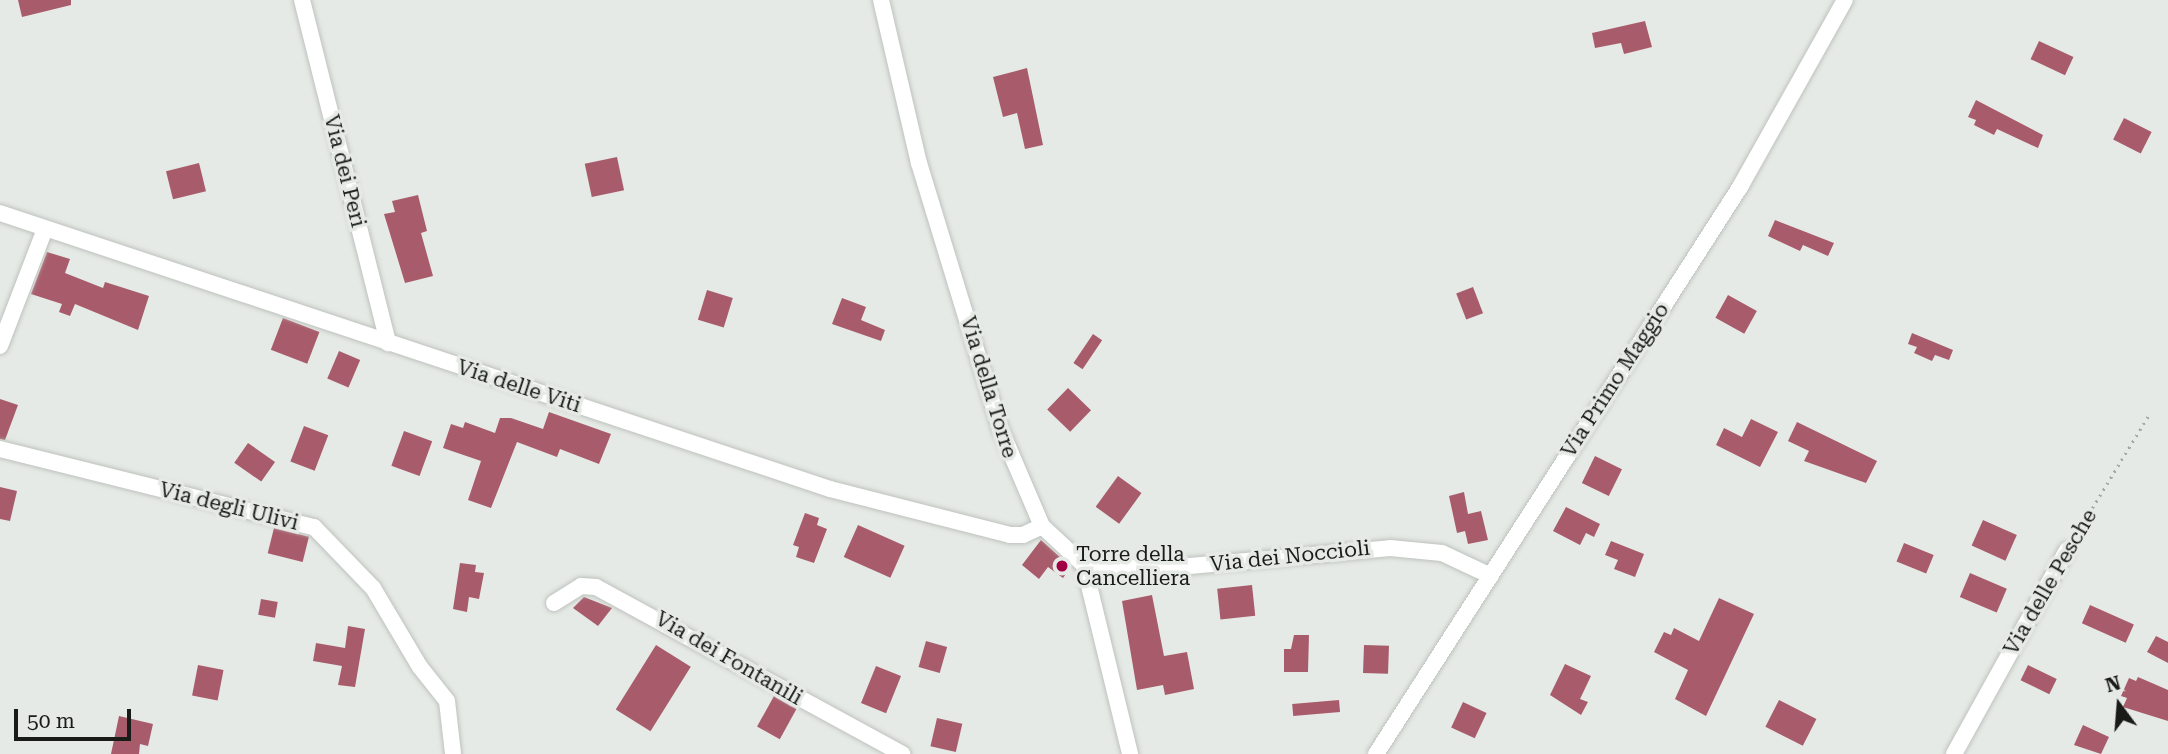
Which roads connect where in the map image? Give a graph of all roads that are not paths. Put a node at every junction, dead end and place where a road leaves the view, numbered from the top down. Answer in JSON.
{"nodes":[{"id":1,"x":302,"y":0,"type":"edge"},
{"id":2,"x":881,"y":0,"type":"edge"},
{"id":3,"x":1845,"y":0,"type":"edge"},
{"id":4,"x":0,"y":213,"type":"edge"},
{"id":5,"x":45,"y":229,"type":"junction"},
{"id":6,"x":387,"y":343,"type":"junction"},
{"id":7,"x":0,"y":346,"type":"edge"},
{"id":8,"x":0,"y":449,"type":"edge"},
{"id":9,"x":1042,"y":526,"type":"junction"},
{"id":10,"x":2067,"y":550,"type":"road end"},
{"id":11,"x":1084,"y":565,"type":"junction"},
{"id":12,"x":1491,"y":576,"type":"junction"},
{"id":13,"x":554,"y":603,"type":"dead end"},
{"id":14,"x":453,"y":754,"type":"edge"},
{"id":15,"x":902,"y":754,"type":"edge"},
{"id":16,"x":1130,"y":754,"type":"edge"},
{"id":17,"x":1376,"y":754,"type":"edge"},
{"id":18,"x":1954,"y":754,"type":"edge"}],
"edges":[{"from":1,"to":6,"type":"street","name":"Via dei Peri"},
{"from":2,"to":9,"type":"street","name":"Via della Torre"},
{"from":3,"to":12,"type":"street","name":"Via Primo Maggio"},
{"from":4,"to":5,"type":"street","name":"Via delle Viti"},
{"from":5,"to":6,"type":"street","name":"Via delle Viti"},
{"from":5,"to":7,"type":"street"},
{"from":6,"to":9,"type":"street","name":"Via delle Viti"},
{"from":8,"to":14,"type":"street","name":"Via degli Ulivi"},
{"from":9,"to":11,"type":"street","name":"Via della Torre"},
{"from":10,"to":18,"type":"street","name":"Via delle Pesche"},
{"from":11,"to":12,"type":"street","name":"Via dei Noccioli"},
{"from":11,"to":16,"type":"street"},
{"from":12,"to":17,"type":"street","name":"Via Primo Maggio"},
{"from":13,"to":15,"type":"street","name":"Via dei Fontanili"}]}
